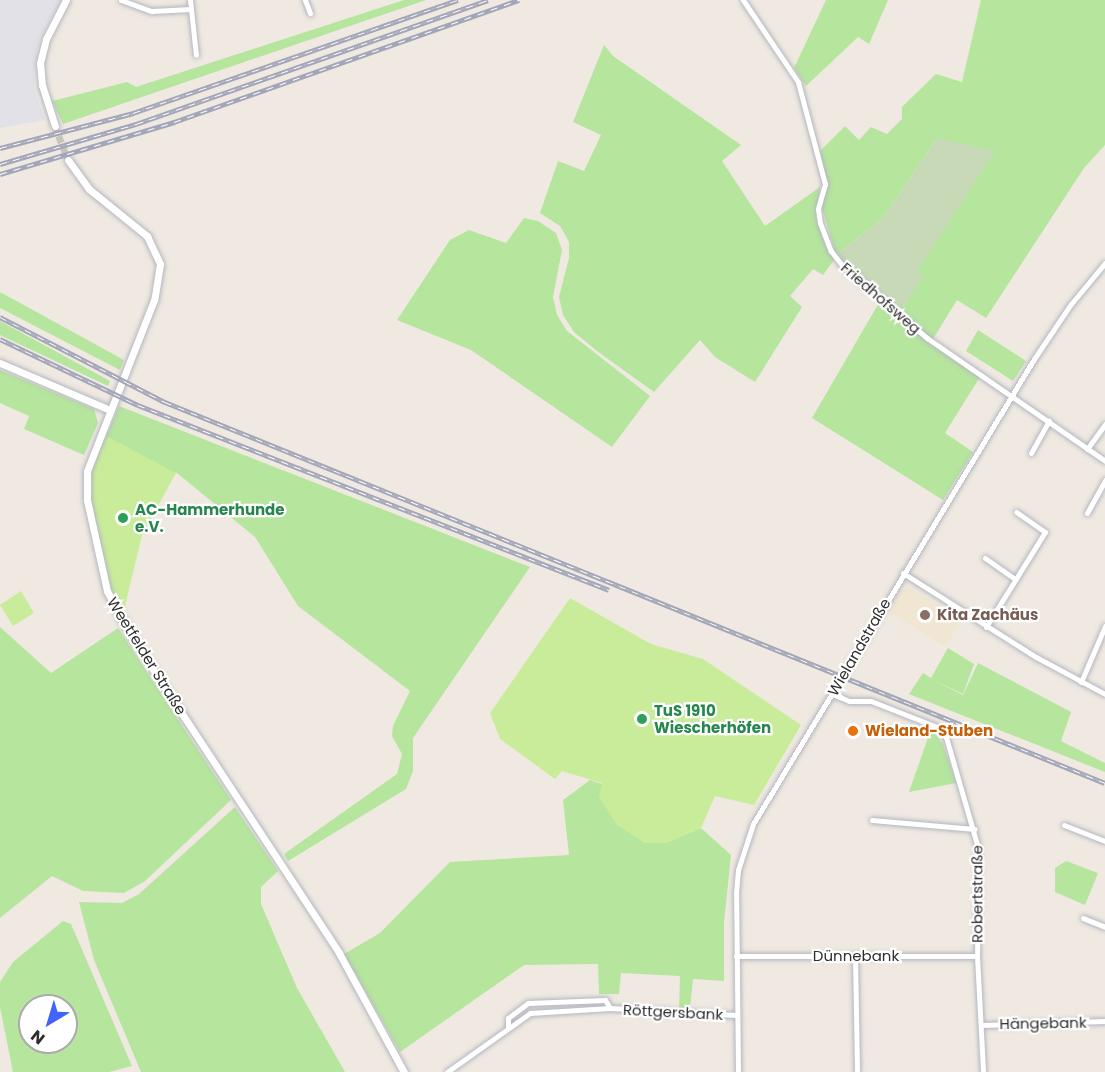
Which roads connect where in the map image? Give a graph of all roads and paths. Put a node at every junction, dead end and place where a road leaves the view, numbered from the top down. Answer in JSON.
{"nodes":[{"id":1,"x":66,"y":0,"type":"edge"},
{"id":2,"x":121,"y":0,"type":"edge"},
{"id":3,"x":190,"y":0,"type":"edge"},
{"id":4,"x":305,"y":0,"type":"edge"},
{"id":5,"x":743,"y":0,"type":"edge"},
{"id":6,"x":191,"y":9,"type":"junction"},
{"id":7,"x":310,"y":13,"type":"dead end"},
{"id":8,"x":196,"y":55,"type":"dead end"},
{"id":9,"x":55,"y":126,"type":"tunnel mouth"},
{"id":10,"x":68,"y":160,"type":"tunnel mouth"},
{"id":11,"x":1105,"y":263,"type":"edge"},
{"id":12,"x":0,"y":363,"type":"edge"},
{"id":13,"x":1012,"y":394,"type":"junction"},
{"id":14,"x":110,"y":410,"type":"junction"},
{"id":15,"x":1049,"y":421,"type":"junction"},
{"id":16,"x":1105,"y":424,"type":"edge"},
{"id":17,"x":1087,"y":449,"type":"junction"},
{"id":18,"x":1030,"y":453,"type":"dead end"},
{"id":19,"x":1105,"y":461,"type":"edge"},
{"id":20,"x":1105,"y":480,"type":"edge"},
{"id":21,"x":1016,"y":512,"type":"dead end"},
{"id":22,"x":1087,"y":513,"type":"dead end"},
{"id":23,"x":985,"y":558,"type":"dead end"},
{"id":24,"x":903,"y":573,"type":"junction"},
{"id":25,"x":1016,"y":579,"type":"junction"},
{"id":26,"x":1105,"y":626,"type":"edge"},
{"id":27,"x":986,"y":627,"type":"junction"},
{"id":28,"x":1081,"y":682,"type":"junction"},
{"id":29,"x":832,"y":694,"type":"junction"},
{"id":30,"x":1105,"y":694,"type":"edge"},
{"id":31,"x":872,"y":820,"type":"dead end"},
{"id":32,"x":1064,"y":825,"type":"dead end"},
{"id":33,"x":975,"y":829,"type":"junction"},
{"id":34,"x":1105,"y":841,"type":"edge"},
{"id":35,"x":1083,"y":918,"type":"dead end"},
{"id":36,"x":1105,"y":927,"type":"edge"},
{"id":37,"x":855,"y":955,"type":"junction"},
{"id":38,"x":736,"y":956,"type":"junction"},
{"id":39,"x":977,"y":956,"type":"junction"},
{"id":40,"x":557,"y":1001,"type":"junction"},
{"id":41,"x":569,"y":1001,"type":"junction"},
{"id":42,"x":549,"y":1002,"type":"junction"},
{"id":43,"x":610,"y":1008,"type":"junction"},
{"id":44,"x":569,"y":1010,"type":"junction"},
{"id":45,"x":550,"y":1011,"type":"junction"},
{"id":46,"x":557,"y":1011,"type":"junction"},
{"id":47,"x":736,"y":1015,"type":"junction"},
{"id":48,"x":1105,"y":1021,"type":"edge"},
{"id":49,"x":981,"y":1025,"type":"junction"},
{"id":50,"x":508,"y":1028,"type":"junction"},
{"id":51,"x":404,"y":1072,"type":"edge"},
{"id":52,"x":447,"y":1072,"type":"edge"},
{"id":53,"x":738,"y":1072,"type":"edge"},
{"id":54,"x":857,"y":1072,"type":"edge"},
{"id":55,"x":983,"y":1072,"type":"edge"}],
"edges":[{"from":1,"to":9,"type":"street"},
{"from":2,"to":6,"type":"street"},
{"from":3,"to":6,"type":"street"},
{"from":4,"to":7,"type":"street"},
{"from":5,"to":13,"type":"street","name":"Friedhofsweg"},
{"from":6,"to":8,"type":"street"},
{"from":10,"to":14,"type":"street","name":"Weetfelder Straße"},
{"from":11,"to":13,"type":"street","name":"Wielandstraße"},
{"from":12,"to":14,"type":"street"},
{"from":13,"to":15,"type":"street","name":"Friedhofsweg"},
{"from":13,"to":24,"type":"street","name":"Wielandstraße"},
{"from":14,"to":51,"type":"street","name":"Weetfelder Straße"},
{"from":15,"to":17,"type":"street","name":"Friedhofsweg"},
{"from":15,"to":18,"type":"street"},
{"from":16,"to":17,"type":"street"},
{"from":17,"to":19,"type":"street","name":"Friedhofsweg"},
{"from":20,"to":22,"type":"street"},
{"from":21,"to":25,"type":"street"},
{"from":23,"to":25,"type":"street"},
{"from":24,"to":27,"type":"street"},
{"from":24,"to":29,"type":"street","name":"Wielandstraße"},
{"from":25,"to":27,"type":"street"},
{"from":26,"to":28,"type":"street"},
{"from":27,"to":28,"type":"street"},
{"from":28,"to":30,"type":"street"},
{"from":29,"to":33,"type":"street","name":"Robertstraße"},
{"from":29,"to":38,"type":"street","name":"Wielandstraße"},
{"from":31,"to":33,"type":"street"},
{"from":32,"to":34,"type":"street"},
{"from":33,"to":39,"type":"street","name":"Robertstraße"},
{"from":35,"to":36,"type":"street"},
{"from":37,"to":38,"type":"street","name":"Dünnebank"},
{"from":37,"to":39,"type":"street","name":"Dünnebank"},
{"from":37,"to":54,"type":"street"},
{"from":38,"to":47,"type":"street","name":"Wielandstraße"},
{"from":39,"to":49,"type":"street","name":"Robertstraße"},
{"from":40,"to":41,"type":"street","name":"Röttgersbank"},
{"from":40,"to":42,"type":"street","name":"Röttgersbank"},
{"from":40,"to":46,"type":"street"},
{"from":41,"to":43,"type":"street","name":"Röttgersbank"},
{"from":41,"to":44,"type":"street"},
{"from":42,"to":45,"type":"street"},
{"from":42,"to":50,"type":"street","name":"Röttgersbank"},
{"from":43,"to":44,"type":"street","name":"Röttgersbank"},
{"from":43,"to":47,"type":"street","name":"Röttgersbank"},
{"from":44,"to":46,"type":"street","name":"Röttgersbank"},
{"from":45,"to":46,"type":"street","name":"Röttgersbank"},
{"from":45,"to":50,"type":"street","name":"Röttgersbank"},
{"from":47,"to":53,"type":"street","name":"Wielandstraße"},
{"from":48,"to":49,"type":"street","name":"Hängebank"},
{"from":49,"to":55,"type":"street","name":"Robertstraße"},
{"from":50,"to":52,"type":"street","name":"Röttgersbank"}]}
